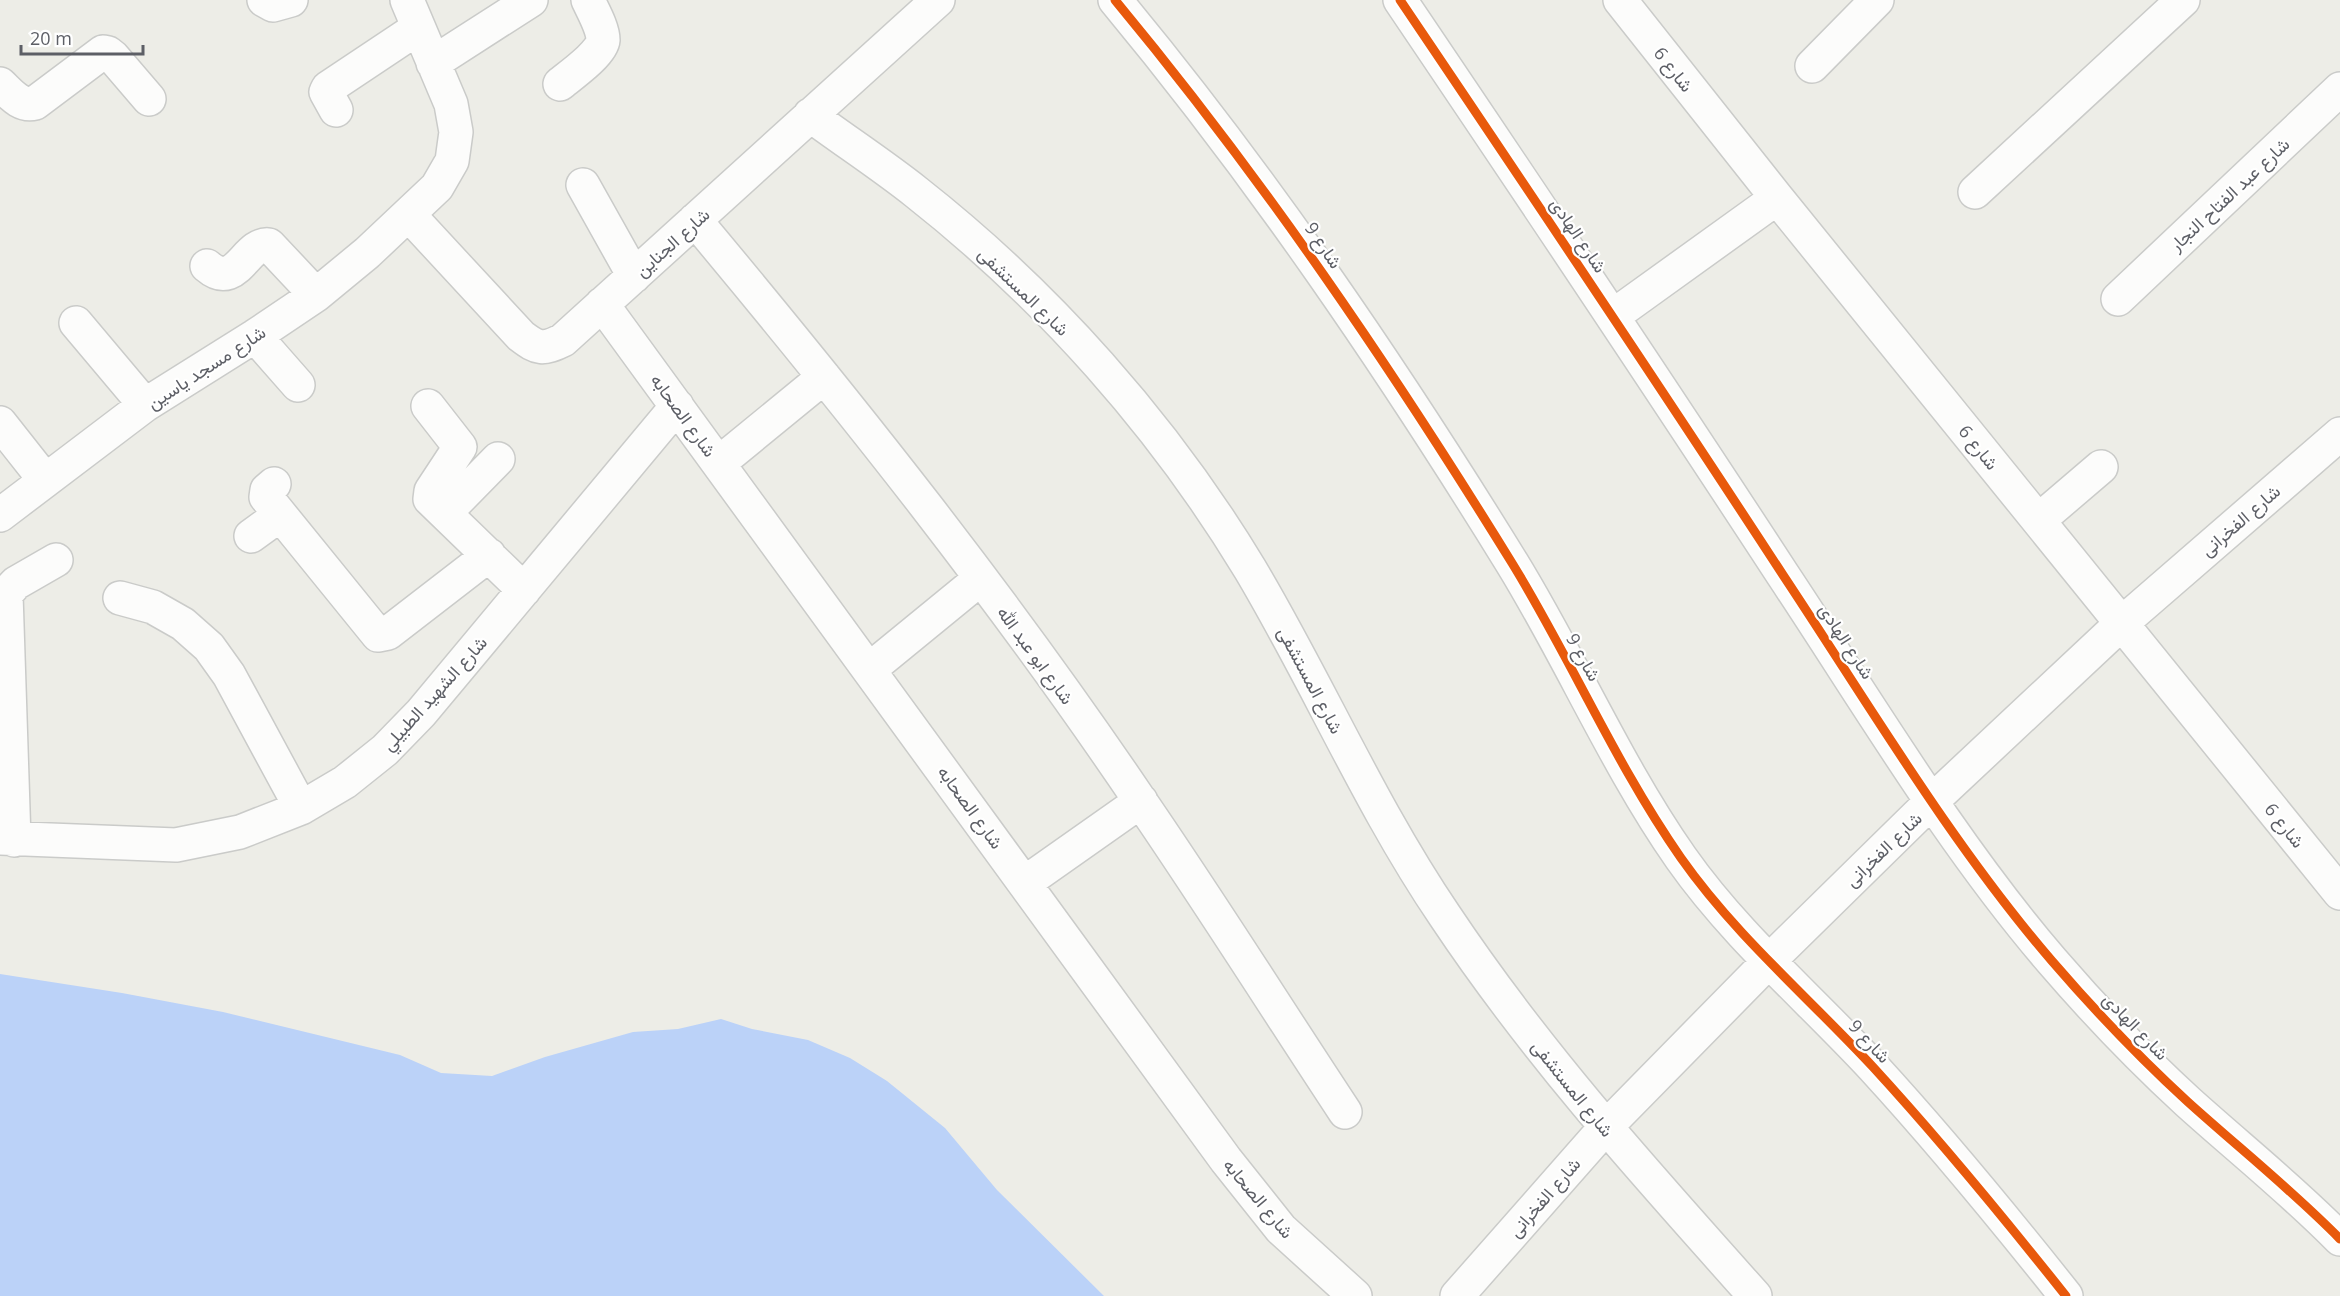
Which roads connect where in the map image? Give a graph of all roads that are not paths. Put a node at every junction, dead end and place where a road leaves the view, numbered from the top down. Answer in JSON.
{"nodes":[{"id":1,"x":264,"y":0,"type":"edge"},
{"id":2,"x":291,"y":0,"type":"edge"},
{"id":3,"x":531,"y":0,"type":"edge"},
{"id":4,"x":588,"y":0,"type":"edge"},
{"id":5,"x":938,"y":0,"type":"edge"},
{"id":6,"x":1115,"y":0,"type":"edge"},
{"id":7,"x":1400,"y":0,"type":"edge"},
{"id":8,"x":1620,"y":0,"type":"edge"},
{"id":9,"x":1876,"y":0,"type":"edge"},
{"id":10,"x":2183,"y":0,"type":"edge"},
{"id":11,"x":413,"y":14,"type":"edge"},
{"id":12,"x":433,"y":63,"type":"junction"},
{"id":13,"x":1812,"y":66,"type":"dead end"},
{"id":14,"x":0,"y":84,"type":"edge"},
{"id":15,"x":560,"y":84,"type":"dead end"},
{"id":16,"x":2340,"y":88,"type":"edge"},
{"id":17,"x":149,"y":99,"type":"dead end"},
{"id":18,"x":336,"y":110,"type":"dead end"},
{"id":19,"x":810,"y":115,"type":"junction"},
{"id":20,"x":583,"y":185,"type":"dead end"},
{"id":21,"x":1975,"y":192,"type":"dead end"},
{"id":22,"x":1777,"y":198,"type":"junction"},
{"id":23,"x":409,"y":215,"type":"junction"},
{"id":24,"x":696,"y":220,"type":"junction"},
{"id":25,"x":207,"y":266,"type":"dead end"},
{"id":26,"x":634,"y":276,"type":"junction"},
{"id":27,"x":316,"y":295,"type":"junction"},
{"id":28,"x":2118,"y":299,"type":"dead end"},
{"id":29,"x":602,"y":304,"type":"junction"},
{"id":30,"x":1613,"y":316,"type":"junction"},
{"id":31,"x":76,"y":323,"type":"dead end"},
{"id":32,"x":255,"y":336,"type":"junction"},
{"id":33,"x":824,"y":376,"type":"junction"},
{"id":34,"x":298,"y":386,"type":"dead end"},
{"id":35,"x":145,"y":405,"type":"junction"},
{"id":36,"x":428,"y":406,"type":"dead end"},
{"id":37,"x":678,"y":406,"type":"junction"},
{"id":38,"x":0,"y":423,"type":"edge"},
{"id":39,"x":2340,"y":434,"type":"edge"},
{"id":40,"x":498,"y":459,"type":"dead end"},
{"id":41,"x":719,"y":463,"type":"junction"},
{"id":42,"x":2101,"y":467,"type":"dead end"},
{"id":43,"x":45,"y":480,"type":"junction"},
{"id":44,"x":264,"y":512,"type":"dead end"},
{"id":45,"x":446,"y":512,"type":"junction"},
{"id":46,"x":0,"y":515,"type":"edge"},
{"id":47,"x":2039,"y":520,"type":"junction"},
{"id":48,"x":489,"y":555,"type":"junction"},
{"id":49,"x":56,"y":560,"type":"dead end"},
{"id":50,"x":980,"y":579,"type":"junction"},
{"id":51,"x":524,"y":590,"type":"junction"},
{"id":52,"x":120,"y":598,"type":"dead end"},
{"id":53,"x":2122,"y":623,"type":"junction"},
{"id":54,"x":870,"y":669,"type":"junction"},
{"id":55,"x":1141,"y":801,"type":"junction"},
{"id":56,"x":1932,"y":801,"type":"junction"},
{"id":57,"x":301,"y":808,"type":"junction"},
{"id":58,"x":7,"y":839,"type":"edge"},
{"id":59,"x":1026,"y":882,"type":"junction"},
{"id":60,"x":2340,"y":893,"type":"edge"},
{"id":61,"x":1770,"y":960,"type":"junction"},
{"id":62,"x":1345,"y":1112,"type":"dead end"},
{"id":63,"x":1605,"y":1128,"type":"junction"},
{"id":64,"x":2340,"y":1239,"type":"edge"},
{"id":65,"x":1355,"y":1296,"type":"edge"},
{"id":66,"x":1457,"y":1296,"type":"edge"},
{"id":67,"x":1755,"y":1296,"type":"edge"},
{"id":68,"x":2066,"y":1296,"type":"edge"}],
"edges":[{"from":1,"to":2,"type":"street"},
{"from":3,"to":12,"type":"street"},
{"from":4,"to":15,"type":"street"},
{"from":5,"to":19,"type":"street","name":"شارع الجناين"},
{"from":6,"to":61,"type":"street","name":"شارع 9"},
{"from":7,"to":30,"type":"street","name":"شارع الهادى"},
{"from":8,"to":22,"type":"street","name":"شارع 6"},
{"from":9,"to":13,"type":"street"},
{"from":10,"to":21,"type":"street"},
{"from":11,"to":12,"type":"street","name":"شارع مسجد ياسين"},
{"from":11,"to":18,"type":"street"},
{"from":12,"to":23,"type":"street","name":"شارع مسجد ياسين"},
{"from":14,"to":17,"type":"street"},
{"from":16,"to":28,"type":"street","name":"شارع عبد الفتاح النجار"},
{"from":19,"to":24,"type":"street","name":"شارع الجناين"},
{"from":19,"to":63,"type":"street","name":"شارع المستشفى"},
{"from":20,"to":26,"type":"street"},
{"from":22,"to":30,"type":"street"},
{"from":22,"to":47,"type":"street","name":"شارع 6"},
{"from":23,"to":27,"type":"street","name":"شارع مسجد ياسين"},
{"from":23,"to":29,"type":"street","name":"شارع الجناين"},
{"from":24,"to":26,"type":"street","name":"شارع الجناين"},
{"from":24,"to":33,"type":"street","name":"شارع ابو عبد الله"},
{"from":25,"to":27,"type":"street"},
{"from":26,"to":29,"type":"street","name":"شارع الجناين"},
{"from":27,"to":32,"type":"street","name":"شارع مسجد ياسين"},
{"from":29,"to":37,"type":"street","name":"شارع الصحابه"},
{"from":30,"to":56,"type":"street","name":"شارع الهادى"},
{"from":31,"to":35,"type":"street"},
{"from":32,"to":34,"type":"street"},
{"from":32,"to":35,"type":"street","name":"شارع مسجد ياسين"},
{"from":33,"to":41,"type":"street"},
{"from":33,"to":50,"type":"street","name":"شارع ابو عبد الله"},
{"from":35,"to":43,"type":"street","name":"شارع مسجد ياسين"},
{"from":36,"to":45,"type":"street"},
{"from":37,"to":41,"type":"street","name":"شارع الصحابه"},
{"from":37,"to":51,"type":"street","name":"شارع الشهيد الطبيلي"},
{"from":38,"to":43,"type":"street"},
{"from":39,"to":53,"type":"street","name":"شارع الفخرانى"},
{"from":40,"to":45,"type":"street"},
{"from":41,"to":54,"type":"street","name":"شارع الصحابه"},
{"from":42,"to":47,"type":"street"},
{"from":43,"to":46,"type":"street","name":"شارع مسجد ياسين"},
{"from":44,"to":48,"type":"street"},
{"from":45,"to":48,"type":"street"},
{"from":47,"to":53,"type":"street","name":"شارع 6"},
{"from":48,"to":51,"type":"street"},
{"from":49,"to":58,"type":"street"},
{"from":50,"to":54,"type":"street"},
{"from":50,"to":55,"type":"street","name":"شارع ابو عبد الله"},
{"from":51,"to":57,"type":"street","name":"شارع الشهيد الطبيلي"},
{"from":52,"to":57,"type":"street"},
{"from":53,"to":56,"type":"street","name":"شارع الفخرانى"},
{"from":53,"to":60,"type":"street","name":"شارع 6"},
{"from":54,"to":59,"type":"street","name":"شارع الصحابه"},
{"from":55,"to":59,"type":"street"},
{"from":55,"to":62,"type":"street","name":"شارع ابو عبد الله"},
{"from":56,"to":61,"type":"street","name":"شارع الفخرانى"},
{"from":56,"to":64,"type":"street","name":"شارع الهادى"},
{"from":57,"to":58,"type":"street","name":"شارع الشهيد الطبيلي"},
{"from":59,"to":65,"type":"street","name":"شارع الصحابه"},
{"from":61,"to":63,"type":"street","name":"شارع الفخرانى"},
{"from":61,"to":68,"type":"street","name":"شارع 9"},
{"from":63,"to":66,"type":"street","name":"شارع الفخرانى"},
{"from":63,"to":67,"type":"street","name":"شارع المستشفى"}]}
